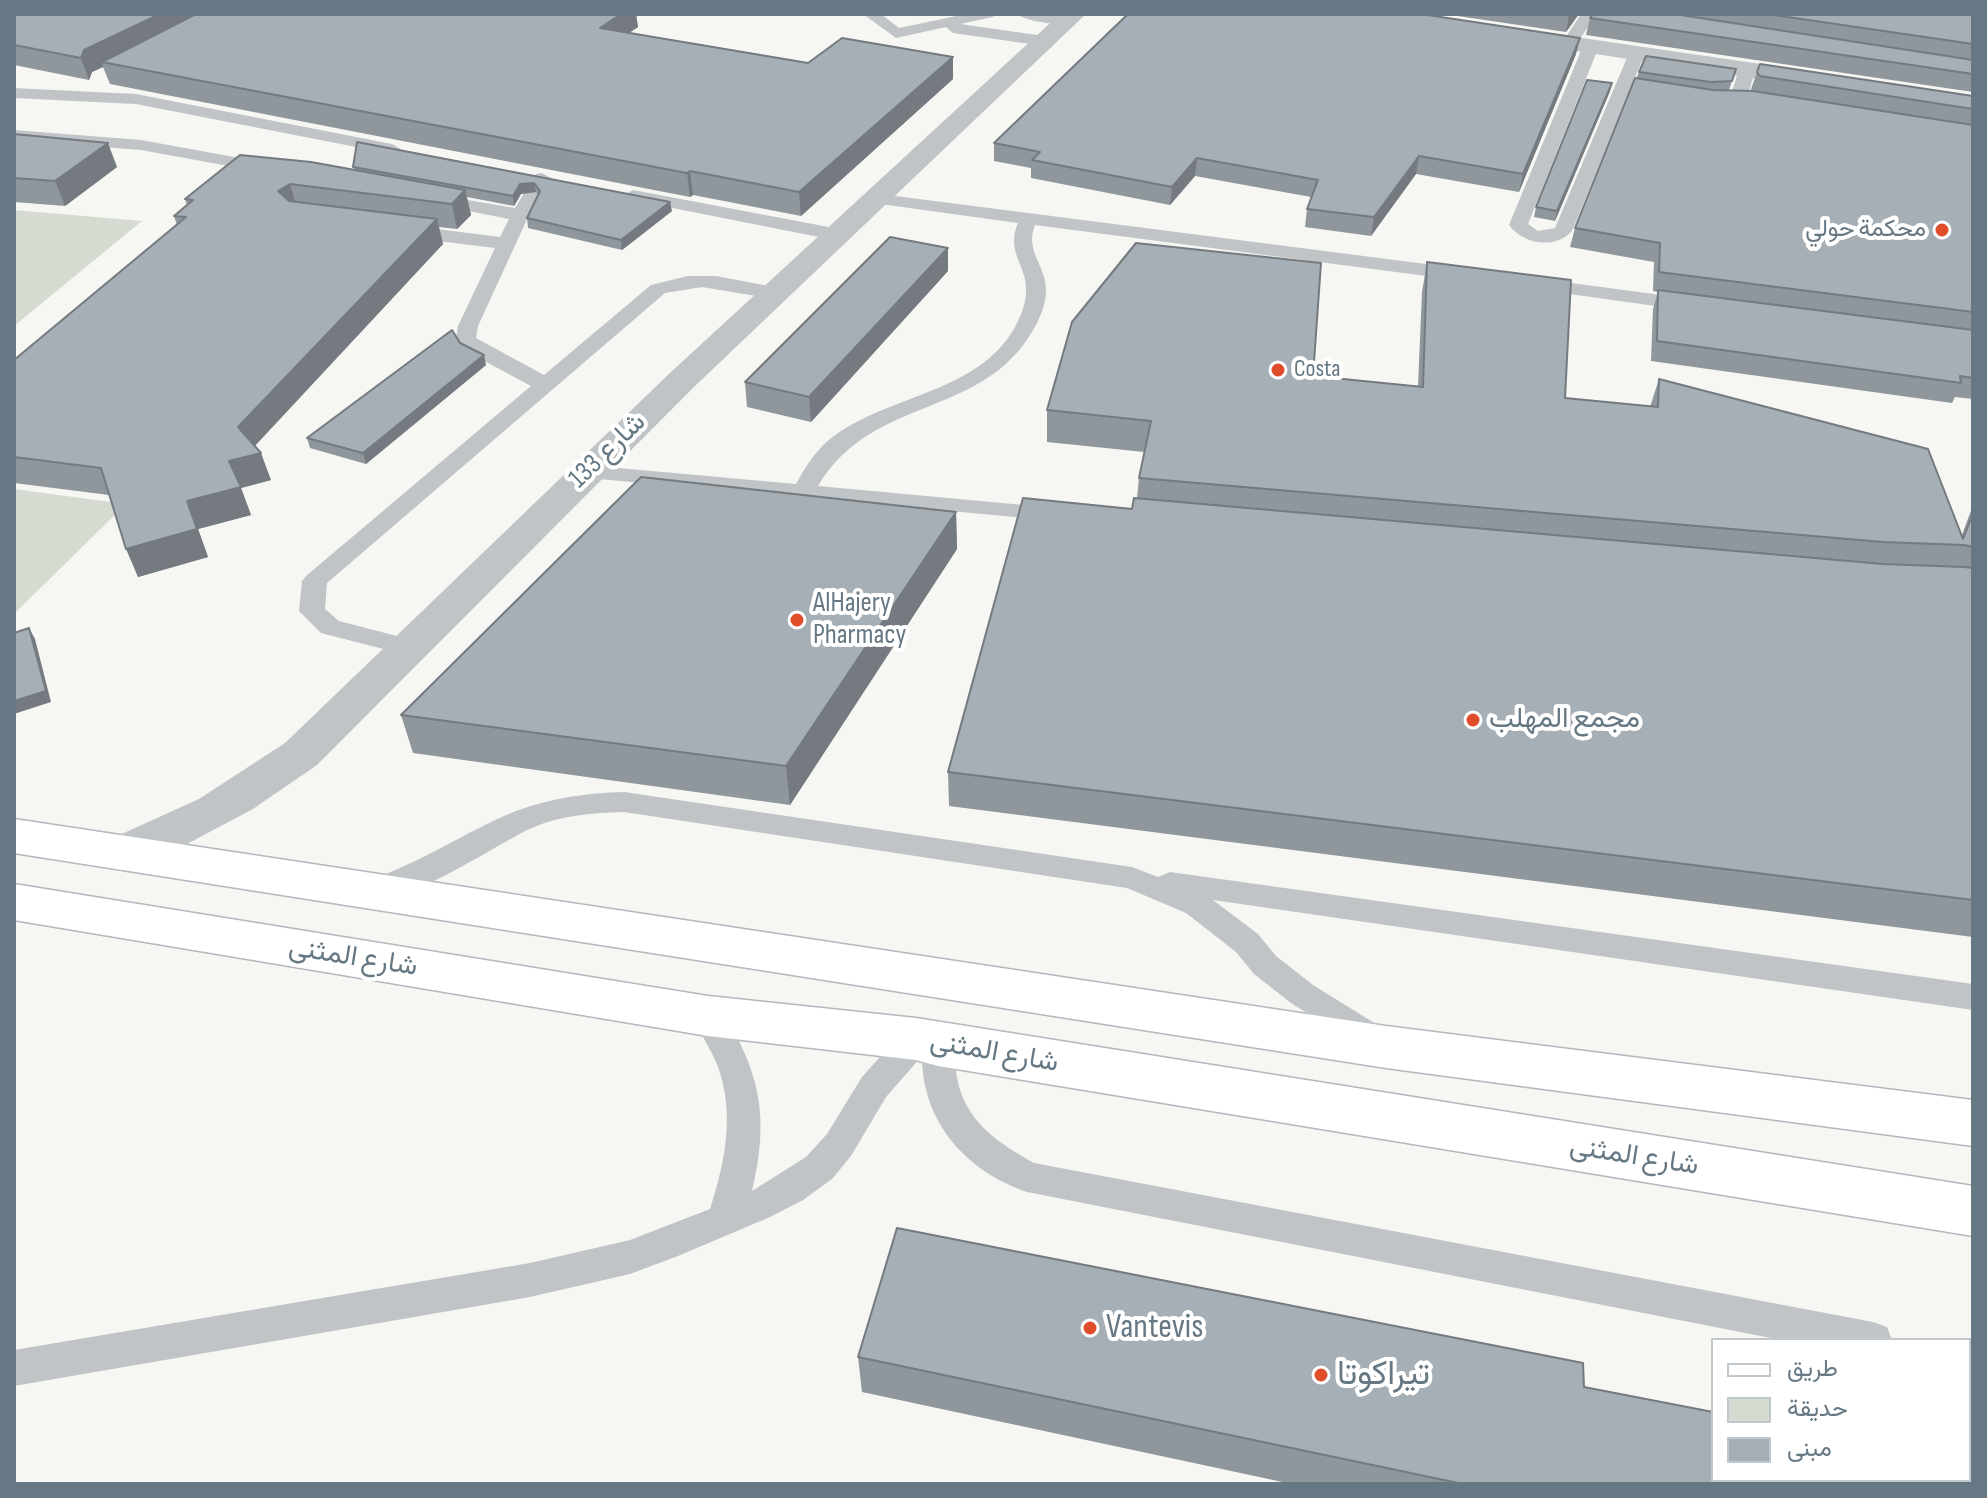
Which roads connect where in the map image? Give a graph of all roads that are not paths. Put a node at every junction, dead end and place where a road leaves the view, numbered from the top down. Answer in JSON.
{"nodes":[{"id":1,"x":871,"y":14,"type":"edge"},
{"id":2,"x":988,"y":14,"type":"edge"},
{"id":3,"x":1025,"y":14,"type":"edge"},
{"id":4,"x":1589,"y":14,"type":"edge"},
{"id":5,"x":1071,"y":17,"type":"edge"},
{"id":6,"x":935,"y":25,"type":"junction"},
{"id":7,"x":1502,"y":33,"type":"edge"},
{"id":8,"x":1044,"y":41,"type":"junction"},
{"id":9,"x":1580,"y":45,"type":"junction"},
{"id":10,"x":1637,"y":53,"type":"junction"},
{"id":11,"x":1747,"y":70,"type":"junction"},
{"id":12,"x":1838,"y":83,"type":"edge"},
{"id":13,"x":1608,"y":84,"type":"junction"},
{"id":14,"x":14,"y":93,"type":"edge"},
{"id":15,"x":1721,"y":100,"type":"edge"},
{"id":16,"x":1748,"y":100,"type":"junction"},
{"id":17,"x":1795,"y":109,"type":"edge"},
{"id":18,"x":14,"y":135,"type":"edge"},
{"id":19,"x":417,"y":154,"type":"edge"},
{"id":20,"x":278,"y":170,"type":"edge"},
{"id":21,"x":542,"y":178,"type":"edge"},
{"id":22,"x":618,"y":193,"type":"edge"},
{"id":23,"x":414,"y":196,"type":"edge"},
{"id":24,"x":872,"y":198,"type":"junction"},
{"id":25,"x":520,"y":215,"type":"junction"},
{"id":26,"x":1029,"y":218,"type":"junction"},
{"id":27,"x":387,"y":229,"type":"edge"},
{"id":28,"x":834,"y":234,"type":"junction"},
{"id":29,"x":506,"y":244,"type":"junction"},
{"id":30,"x":1485,"y":278,"type":"edge"},
{"id":31,"x":1517,"y":282,"type":"edge"},
{"id":32,"x":774,"y":293,"type":"junction"},
{"id":33,"x":1706,"y":307,"type":"edge"},
{"id":34,"x":544,"y":384,"type":"junction"},
{"id":35,"x":585,"y":472,"type":"junction"},
{"id":36,"x":803,"y":491,"type":"junction"},
{"id":37,"x":1089,"y":516,"type":"edge"},
{"id":38,"x":407,"y":647,"type":"junction"},
{"id":39,"x":14,"y":836,"type":"edge"},
{"id":40,"x":121,"y":854,"type":"junction"},
{"id":41,"x":1132,"y":878,"type":"junction"},
{"id":42,"x":367,"y":892,"type":"junction"},
{"id":43,"x":14,"y":902,"type":"edge"},
{"id":44,"x":1973,"y":997,"type":"edge"},
{"id":45,"x":708,"y":1016,"type":"junction"},
{"id":46,"x":927,"y":1042,"type":"junction"},
{"id":47,"x":1386,"y":1047,"type":"junction"},
{"id":48,"x":1973,"y":1123,"type":"edge"},
{"id":49,"x":1973,"y":1211,"type":"edge"},
{"id":50,"x":724,"y":1222,"type":"junction"},
{"id":51,"x":1863,"y":1338,"type":"edge"},
{"id":52,"x":14,"y":1368,"type":"edge"}],
"edges":[{"from":1,"to":6,"type":"lane"},
{"from":2,"to":6,"type":"lane"},
{"from":3,"to":5,"type":"lane"},
{"from":4,"to":9,"type":"lane"},
{"from":5,"to":8,"type":"street","name":"شارع 133"},
{"from":6,"to":8,"type":"lane"},
{"from":7,"to":9,"type":"street"},
{"from":8,"to":24,"type":"street","name":"شارع 133"},
{"from":9,"to":10,"type":"street"},
{"from":9,"to":13,"type":"lane"},
{"from":10,"to":11,"type":"street"},
{"from":10,"to":13,"type":"lane"},
{"from":11,"to":12,"type":"street"},
{"from":11,"to":16,"type":"lane"},
{"from":13,"to":13,"type":"lane"},
{"from":14,"to":19,"type":"lane"},
{"from":15,"to":16,"type":"lane"},
{"from":16,"to":17,"type":"lane"},
{"from":18,"to":20,"type":"lane"},
{"from":21,"to":25,"type":"lane"},
{"from":22,"to":28,"type":"lane"},
{"from":23,"to":25,"type":"lane"},
{"from":24,"to":26,"type":"lane"},
{"from":24,"to":28,"type":"street","name":"شارع 133"},
{"from":25,"to":29,"type":"lane"},
{"from":26,"to":30,"type":"lane"},
{"from":26,"to":36,"type":"lane"},
{"from":27,"to":29,"type":"lane"},
{"from":28,"to":32,"type":"street","name":"شارع 133"},
{"from":29,"to":34,"type":"lane"},
{"from":31,"to":33,"type":"lane"},
{"from":32,"to":34,"type":"lane"},
{"from":32,"to":35,"type":"street","name":"شارع 133"},
{"from":34,"to":38,"type":"lane"},
{"from":35,"to":36,"type":"lane"},
{"from":35,"to":38,"type":"street","name":"شارع 133"},
{"from":36,"to":37,"type":"lane"},
{"from":38,"to":40,"type":"street","name":"شارع 133"},
{"from":39,"to":40,"type":"street"},
{"from":40,"to":42,"type":"street"},
{"from":41,"to":42,"type":"lane"},
{"from":41,"to":44,"type":"lane"},
{"from":41,"to":47,"type":"lane"},
{"from":42,"to":47,"type":"street"},
{"from":43,"to":45,"type":"street","name":"شارع المثنى"},
{"from":45,"to":46,"type":"street","name":"شارع المثنى"},
{"from":45,"to":50,"type":"lane"},
{"from":46,"to":49,"type":"street","name":"شارع المثنى"},
{"from":46,"to":50,"type":"lane"},
{"from":46,"to":51,"type":"lane"},
{"from":47,"to":48,"type":"street"},
{"from":50,"to":52,"type":"lane"}]}
